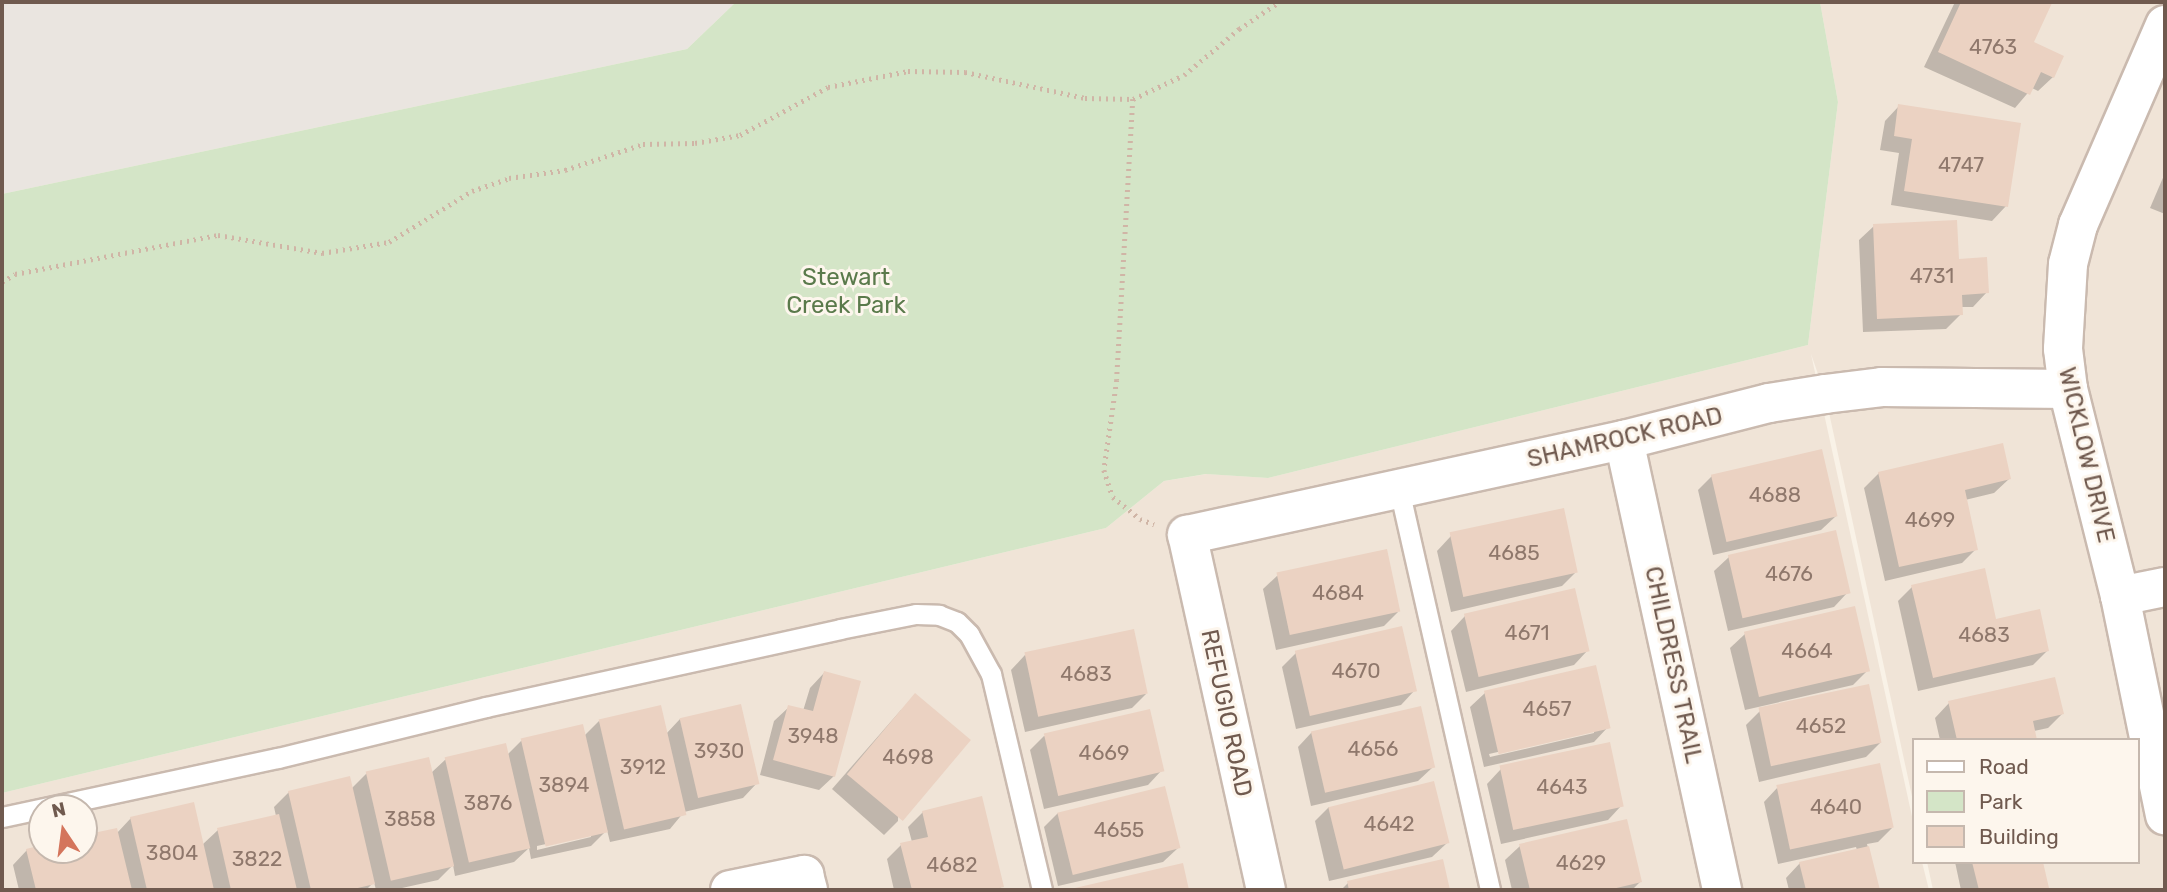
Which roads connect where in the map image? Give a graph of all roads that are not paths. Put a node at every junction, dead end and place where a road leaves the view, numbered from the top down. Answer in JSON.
{"nodes":[{"id":1,"x":2165,"y":24,"type":"edge"},
{"id":2,"x":2068,"y":389,"type":"junction"},
{"id":3,"x":1624,"y":440,"type":"junction"},
{"id":4,"x":1399,"y":489,"type":"junction"},
{"id":5,"x":1187,"y":535,"type":"joint"},
{"id":6,"x":2165,"y":587,"type":"edge"},
{"id":7,"x":2120,"y":596,"type":"junction"},
{"id":8,"x":2165,"y":815,"type":"edge"},
{"id":9,"x":2,"y":817,"type":"edge"},
{"id":10,"x":806,"y":883,"type":"edge"},
{"id":11,"x":730,"y":890,"type":"edge"},
{"id":12,"x":1042,"y":890,"type":"edge"},
{"id":13,"x":1266,"y":890,"type":"edge"},
{"id":14,"x":1490,"y":890,"type":"edge"},
{"id":15,"x":1722,"y":890,"type":"edge"}],
"edges":[{"from":1,"to":2,"type":"street","name":"WICKLOW DRIVE"},
{"from":2,"to":3,"type":"street","name":"SHAMROCK ROAD"},
{"from":2,"to":7,"type":"street","name":"WICKLOW DRIVE"},
{"from":3,"to":4,"type":"street","name":"SHAMROCK ROAD"},
{"from":3,"to":15,"type":"street","name":"CHILDRESS TRAIL"},
{"from":4,"to":5,"type":"street","name":"SHAMROCK ROAD"},
{"from":4,"to":14,"type":"lane"},
{"from":5,"to":13,"type":"street","name":"REFUGIO ROAD"},
{"from":6,"to":7,"type":"street"},
{"from":7,"to":8,"type":"street","name":"WICKLOW DRIVE"},
{"from":9,"to":12,"type":"lane"},
{"from":10,"to":11,"type":"street"}]}
